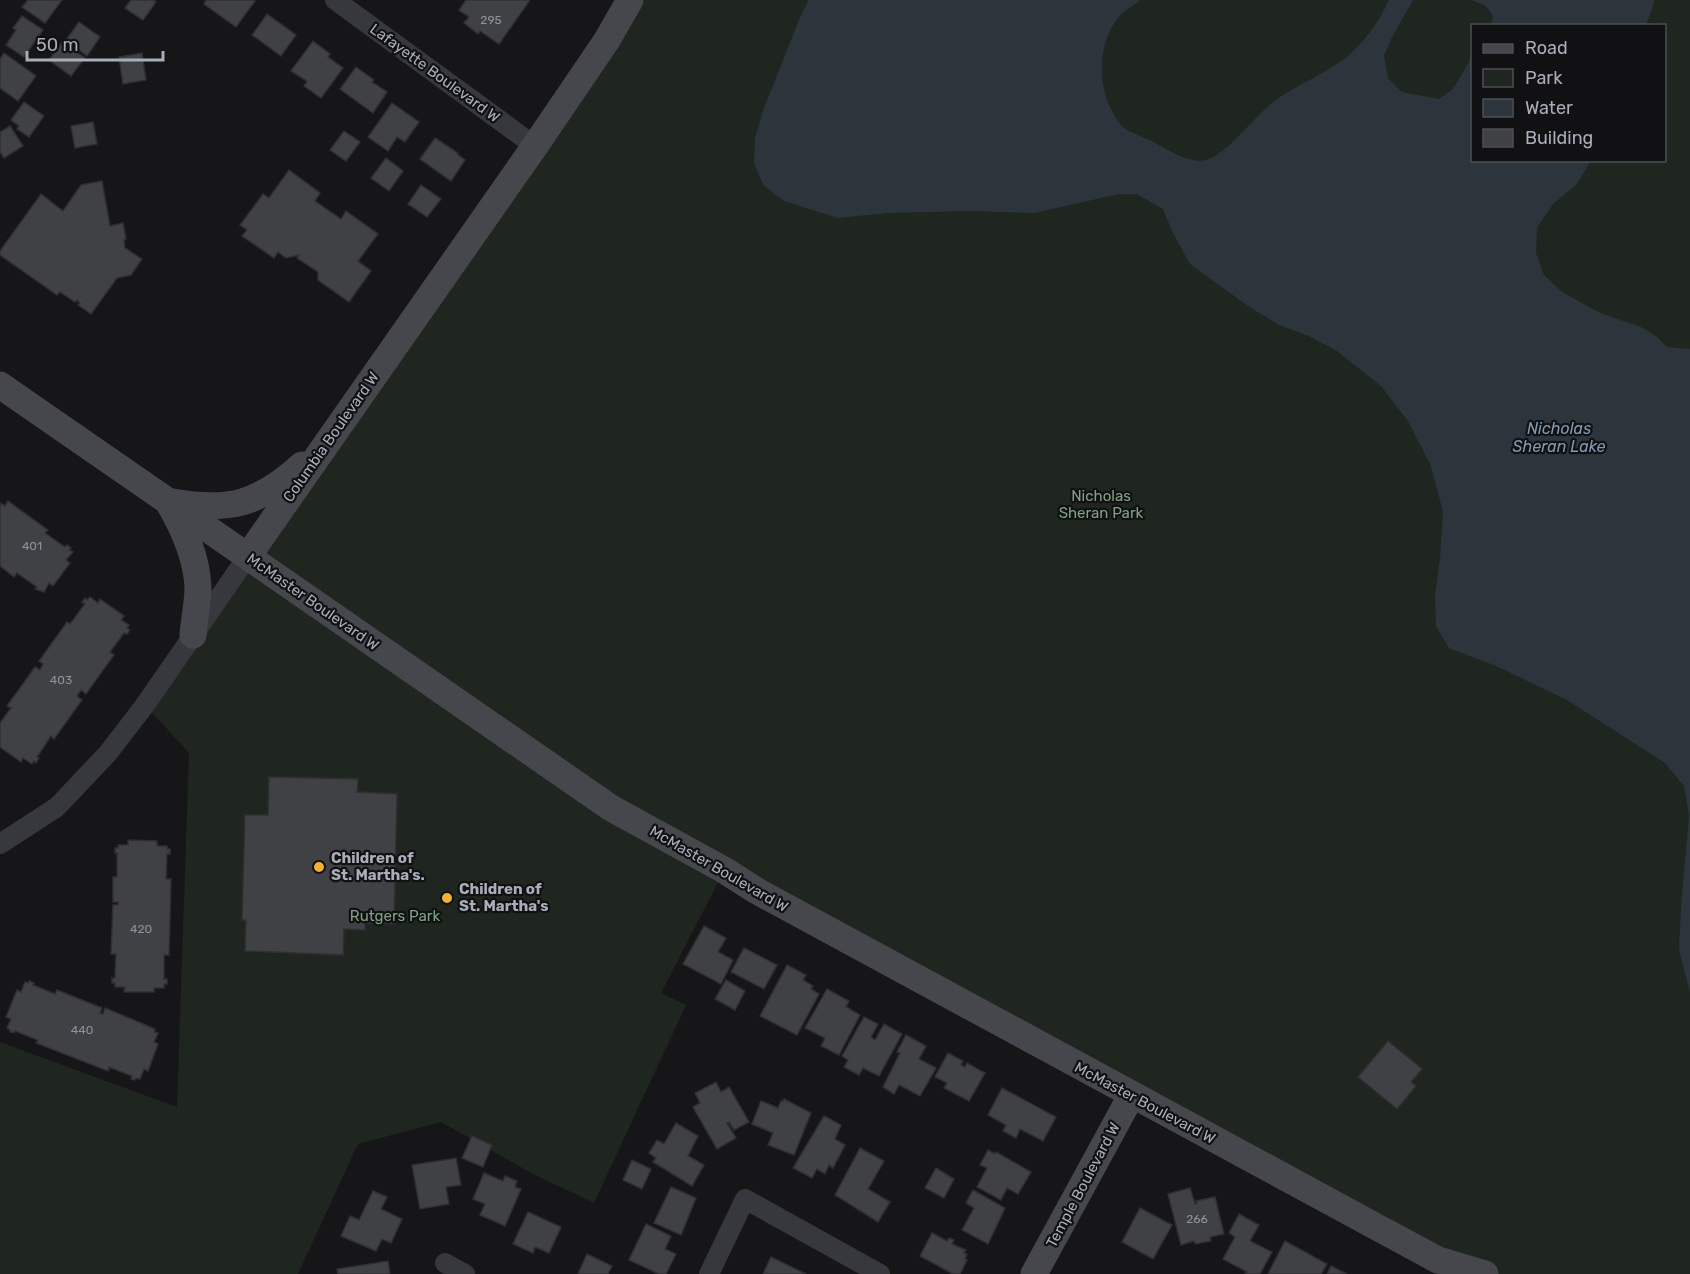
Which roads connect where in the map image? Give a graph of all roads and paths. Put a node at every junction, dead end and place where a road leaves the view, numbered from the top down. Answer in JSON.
{"nodes":[{"id":1,"x":335,"y":0,"type":"edge"},
{"id":2,"x":630,"y":0,"type":"edge"},
{"id":3,"x":535,"y":146,"type":"junction"},
{"id":4,"x":0,"y":385,"type":"edge"},
{"id":5,"x":327,"y":442,"type":"junction"},
{"id":6,"x":168,"y":501,"type":"junction"},
{"id":7,"x":248,"y":556,"type":"junction"},
{"id":8,"x":193,"y":634,"type":"junction"},
{"id":9,"x":0,"y":844,"type":"edge"},
{"id":10,"x":1131,"y":1096,"type":"junction"},
{"id":11,"x":445,"y":1263,"type":"dead end"},
{"id":12,"x":465,"y":1274,"type":"edge"},
{"id":13,"x":709,"y":1274,"type":"edge"},
{"id":14,"x":880,"y":1274,"type":"edge"},
{"id":15,"x":1034,"y":1274,"type":"edge"},
{"id":16,"x":1485,"y":1274,"type":"edge"}],
"edges":[{"from":1,"to":3,"type":"street","name":"Lafayette Boulevard W"},
{"from":2,"to":3,"type":"street","name":"Columbia Boulevard W"},
{"from":3,"to":5,"type":"street","name":"Columbia Boulevard W"},
{"from":4,"to":6,"type":"street","name":"McMaster Boulevard W"},
{"from":5,"to":6,"type":"street"},
{"from":5,"to":7,"type":"street","name":"Columbia Boulevard W"},
{"from":6,"to":7,"type":"street","name":"McMaster Boulevard W"},
{"from":6,"to":8,"type":"street"},
{"from":7,"to":8,"type":"street","name":"Columbia Boulevard W"},
{"from":7,"to":10,"type":"street","name":"McMaster Boulevard W"},
{"from":8,"to":9,"type":"street","name":"Columbia Boulevard W"},
{"from":10,"to":15,"type":"street","name":"Temple Boulevard W"},
{"from":10,"to":16,"type":"street","name":"McMaster Boulevard W"},
{"from":11,"to":12,"type":"street"},
{"from":13,"to":14,"type":"street"}]}
